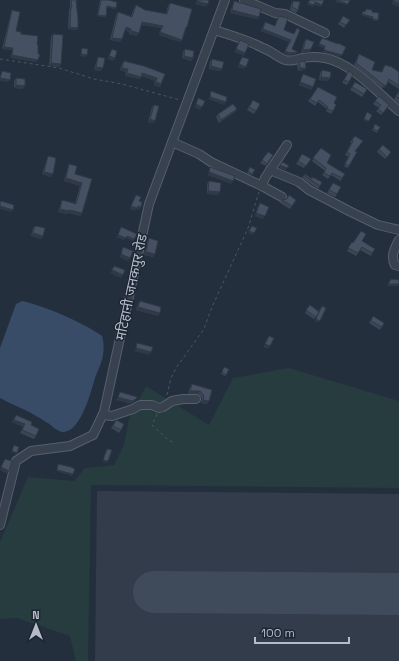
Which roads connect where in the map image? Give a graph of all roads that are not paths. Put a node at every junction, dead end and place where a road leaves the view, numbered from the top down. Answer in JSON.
{"nodes":[{"id":1,"x":225,"y":0,"type":"edge"},
{"id":2,"x":244,"y":0,"type":"edge"},
{"id":3,"x":214,"y":30,"type":"junction"},
{"id":4,"x":325,"y":33,"type":"dead end"},
{"id":5,"x":399,"y":111,"type":"edge"},
{"id":6,"x":172,"y":142,"type":"junction"},
{"id":7,"x":287,"y":145,"type":"dead end"},
{"id":8,"x":270,"y":170,"type":"junction"},
{"id":9,"x":262,"y":186,"type":"junction"},
{"id":10,"x":282,"y":197,"type":"dead end"},
{"id":11,"x":399,"y":230,"type":"edge"},
{"id":12,"x":399,"y":240,"type":"edge"},
{"id":13,"x":399,"y":266,"type":"edge"},
{"id":14,"x":196,"y":399,"type":"dead end"},
{"id":15,"x":103,"y":415,"type":"junction"},
{"id":16,"x":0,"y":525,"type":"edge"}],
"edges":[{"from":1,"to":3,"type":"street","name":"मटिहानी जनकपुर रोड"},
{"from":2,"to":4,"type":"street"},
{"from":3,"to":5,"type":"street"},
{"from":3,"to":6,"type":"street","name":"मटिहानी जनकपुर रोड"},
{"from":6,"to":9,"type":"street"},
{"from":6,"to":15,"type":"street","name":"मटिहानी जनकपुर रोड"},
{"from":7,"to":8,"type":"street"},
{"from":8,"to":9,"type":"street"},
{"from":8,"to":11,"type":"street"},
{"from":9,"to":10,"type":"street"},
{"from":12,"to":13,"type":"street"},
{"from":14,"to":15,"type":"street"},
{"from":15,"to":16,"type":"street","name":"मटिहानी जनकपुर रोड"}]}
